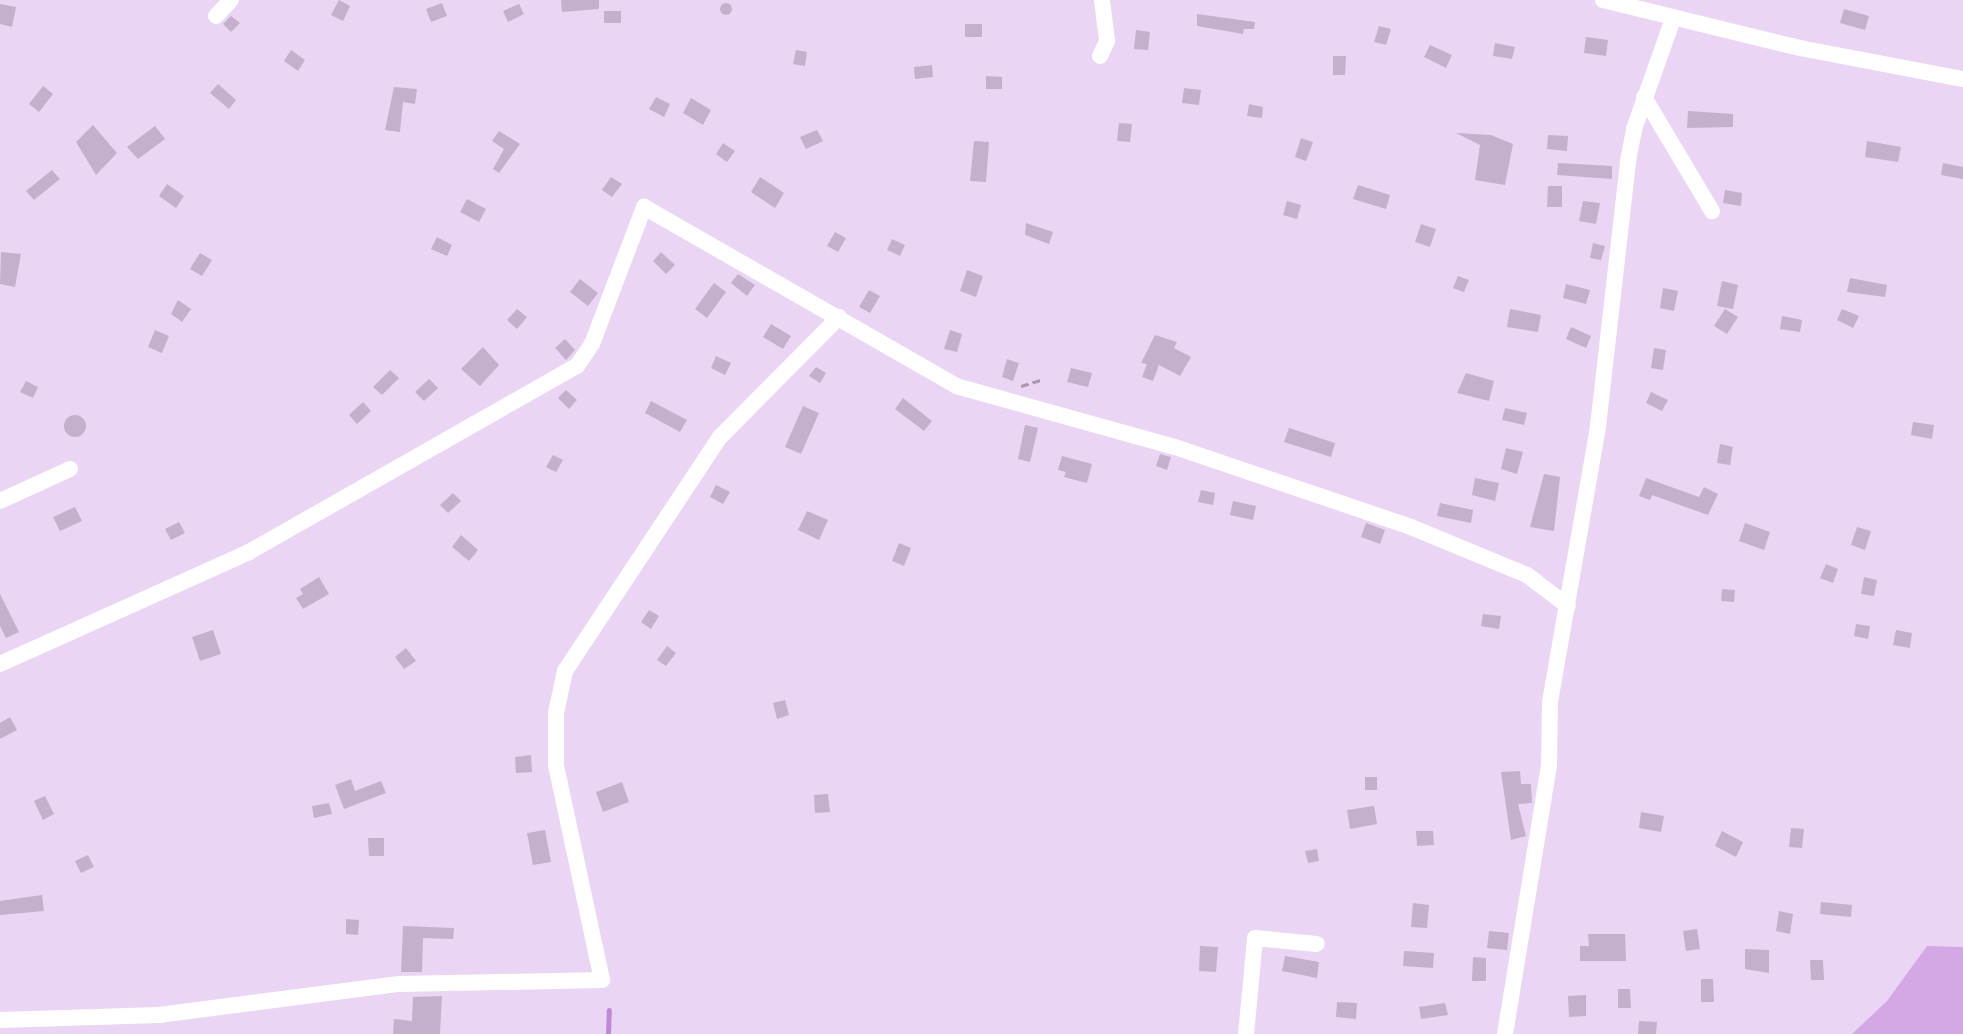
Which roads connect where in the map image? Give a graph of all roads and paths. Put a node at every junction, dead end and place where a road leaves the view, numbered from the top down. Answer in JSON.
{"nodes":[{"id":1,"x":231,"y":0,"type":"edge"},
{"id":2,"x":1102,"y":0,"type":"edge"},
{"id":3,"x":1603,"y":0,"type":"edge"},
{"id":4,"x":216,"y":16,"type":"dead end"},
{"id":5,"x":1673,"y":19,"type":"junction"},
{"id":6,"x":1100,"y":56,"type":"dead end"},
{"id":7,"x":1963,"y":79,"type":"edge"},
{"id":8,"x":1644,"y":97,"type":"junction"},
{"id":9,"x":1712,"y":211,"type":"dead end"},
{"id":10,"x":839,"y":317,"type":"junction"},
{"id":11,"x":70,"y":469,"type":"dead end"},
{"id":12,"x":0,"y":501,"type":"edge"},
{"id":13,"x":1568,"y":606,"type":"junction"},
{"id":14,"x":0,"y":664,"type":"edge"},
{"id":15,"x":1317,"y":944,"type":"dead end"},
{"id":16,"x":0,"y":1020,"type":"edge"},
{"id":17,"x":1246,"y":1034,"type":"edge"},
{"id":18,"x":1505,"y":1034,"type":"edge"}],
"edges":[{"from":1,"to":4,"type":"street"},
{"from":2,"to":6,"type":"street"},
{"from":3,"to":5,"type":"street"},
{"from":5,"to":7,"type":"street"},
{"from":5,"to":8,"type":"street"},
{"from":8,"to":9,"type":"street"},
{"from":8,"to":13,"type":"street"},
{"from":10,"to":13,"type":"street"},
{"from":10,"to":14,"type":"street"},
{"from":10,"to":16,"type":"street"},
{"from":11,"to":12,"type":"street"},
{"from":13,"to":18,"type":"street"},
{"from":15,"to":17,"type":"street"}]}
